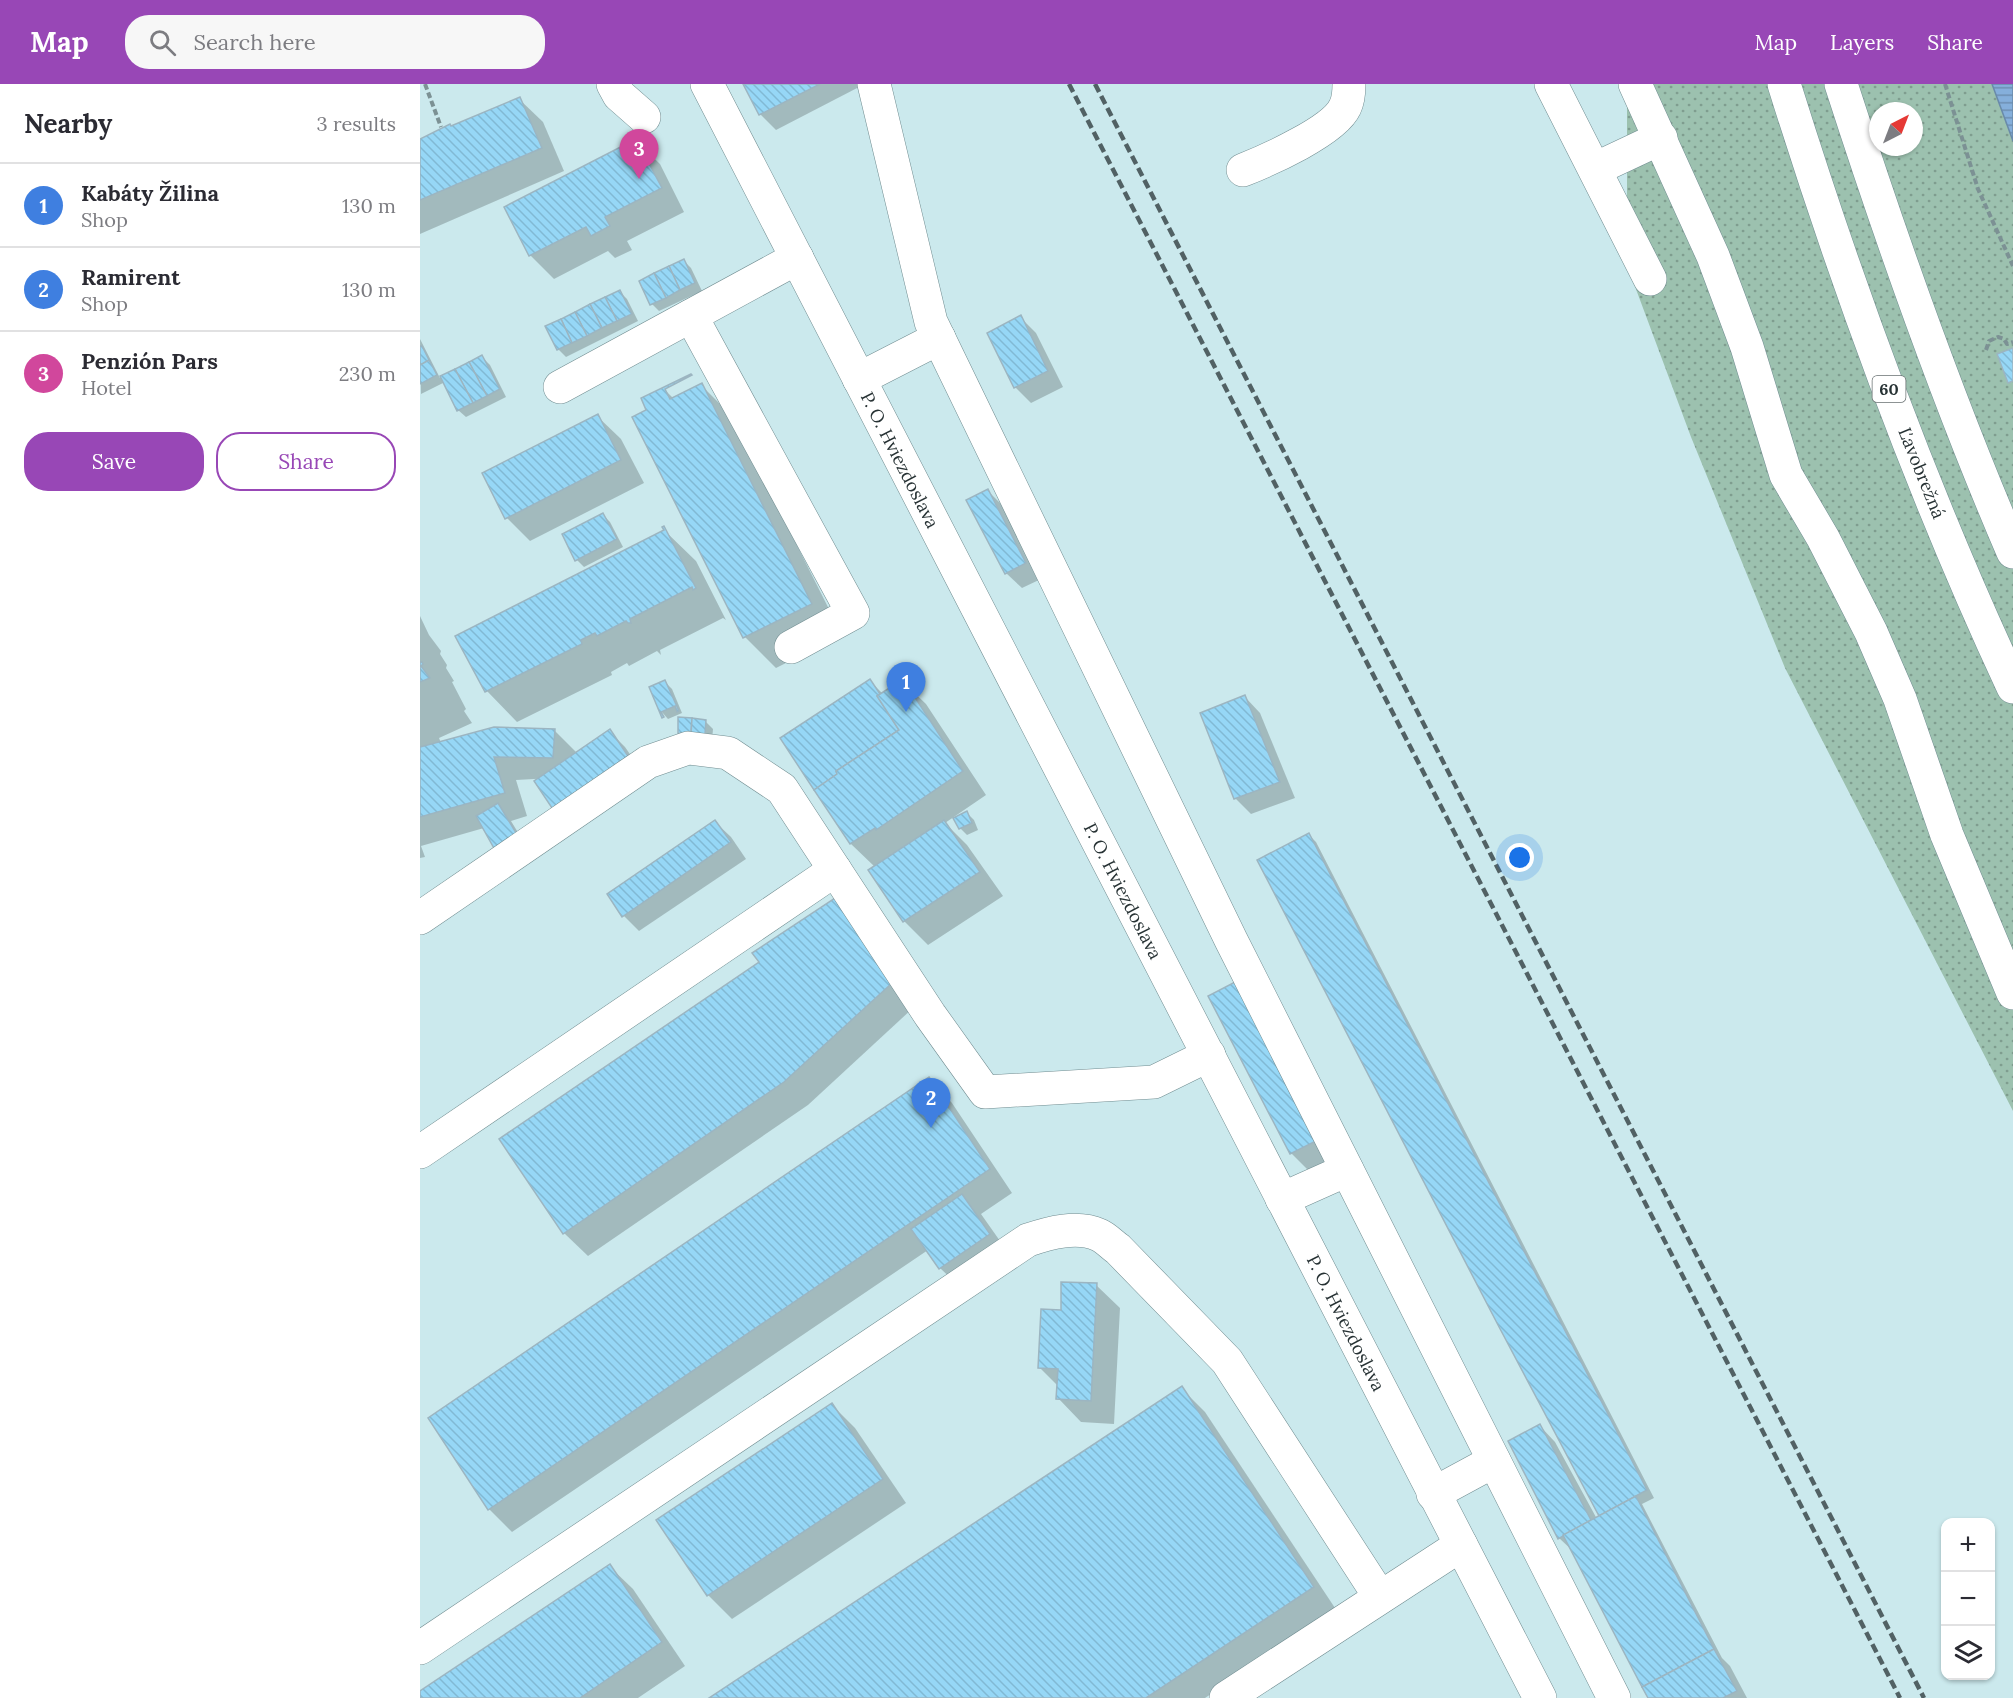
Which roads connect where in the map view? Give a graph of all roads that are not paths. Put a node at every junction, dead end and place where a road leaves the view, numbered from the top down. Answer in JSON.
{"nodes":[{"id":1,"x":613,"y":84,"type":"edge"},
{"id":2,"x":707,"y":84,"type":"edge"},
{"id":3,"x":874,"y":84,"type":"edge"},
{"id":4,"x":1349,"y":84,"type":"edge"},
{"id":5,"x":1551,"y":84,"type":"edge"},
{"id":6,"x":1635,"y":84,"type":"edge"},
{"id":7,"x":1784,"y":84,"type":"edge"},
{"id":8,"x":1841,"y":84,"type":"edge"},
{"id":9,"x":644,"y":117,"type":"dead end"},
{"id":10,"x":1661,"y":138,"type":"junction"},
{"id":11,"x":1243,"y":170,"type":"dead end"},
{"id":12,"x":1595,"y":170,"type":"junction"},
{"id":13,"x":796,"y":258,"type":"junction"},
{"id":14,"x":1650,"y":279,"type":"dead end"},
{"id":15,"x":691,"y":316,"type":"junction"},
{"id":16,"x":939,"y":338,"type":"junction"},
{"id":17,"x":859,"y":379,"type":"junction"},
{"id":18,"x":560,"y":387,"type":"dead end"},
{"id":19,"x":2013,"y":552,"type":"edge"},
{"id":20,"x":791,"y":647,"type":"dead end"},
{"id":21,"x":2013,"y":687,"type":"edge"},
{"id":22,"x":835,"y":870,"type":"junction"},
{"id":23,"x":420,"y":918,"type":"edge"},
{"id":24,"x":2013,"y":993,"type":"edge"},
{"id":25,"x":1209,"y":1055,"type":"junction"},
{"id":26,"x":420,"y":1152,"type":"edge"},
{"id":27,"x":1347,"y":1170,"type":"junction"},
{"id":28,"x":1282,"y":1199,"type":"junction"},
{"id":29,"x":1494,"y":1461,"type":"junction"},
{"id":30,"x":1434,"y":1494,"type":"junction"},
{"id":31,"x":1461,"y":1545,"type":"junction"},
{"id":32,"x":1380,"y":1597,"type":"junction"},
{"id":33,"x":420,"y":1648,"type":"edge"},
{"id":34,"x":1226,"y":1698,"type":"edge"},
{"id":35,"x":1540,"y":1698,"type":"edge"},
{"id":36,"x":1614,"y":1698,"type":"edge"}],
"edges":[{"from":1,"to":9,"type":"street"},
{"from":2,"to":13,"type":"street","name":"P. O. Hviezdoslava"},
{"from":3,"to":16,"type":"street"},
{"from":4,"to":11,"type":"street"},
{"from":5,"to":12,"type":"street"},
{"from":6,"to":10,"type":"street"},
{"from":7,"to":21,"type":"street","name":"Ľavobrežná","number":"60"},
{"from":8,"to":19,"type":"street"},
{"from":10,"to":12,"type":"street"},
{"from":10,"to":24,"type":"street"},
{"from":12,"to":14,"type":"street"},
{"from":13,"to":15,"type":"street"},
{"from":13,"to":17,"type":"street","name":"P. O. Hviezdoslava"},
{"from":15,"to":18,"type":"street"},
{"from":15,"to":20,"type":"street"},
{"from":16,"to":17,"type":"street"},
{"from":16,"to":27,"type":"street"},
{"from":17,"to":25,"type":"street","name":"P. O. Hviezdoslava"},
{"from":22,"to":23,"type":"street"},
{"from":22,"to":25,"type":"street"},
{"from":22,"to":26,"type":"street"},
{"from":25,"to":28,"type":"street","name":"P. O. Hviezdoslava"},
{"from":27,"to":28,"type":"street"},
{"from":27,"to":29,"type":"street"},
{"from":28,"to":30,"type":"street","name":"P. O. Hviezdoslava"},
{"from":29,"to":30,"type":"street"},
{"from":29,"to":36,"type":"street"},
{"from":30,"to":31,"type":"street","name":"P. O. Hviezdoslava"},
{"from":31,"to":32,"type":"street"},
{"from":31,"to":35,"type":"street","name":"P. O. Hviezdoslava"},
{"from":32,"to":33,"type":"street"},
{"from":32,"to":34,"type":"street"}]}
